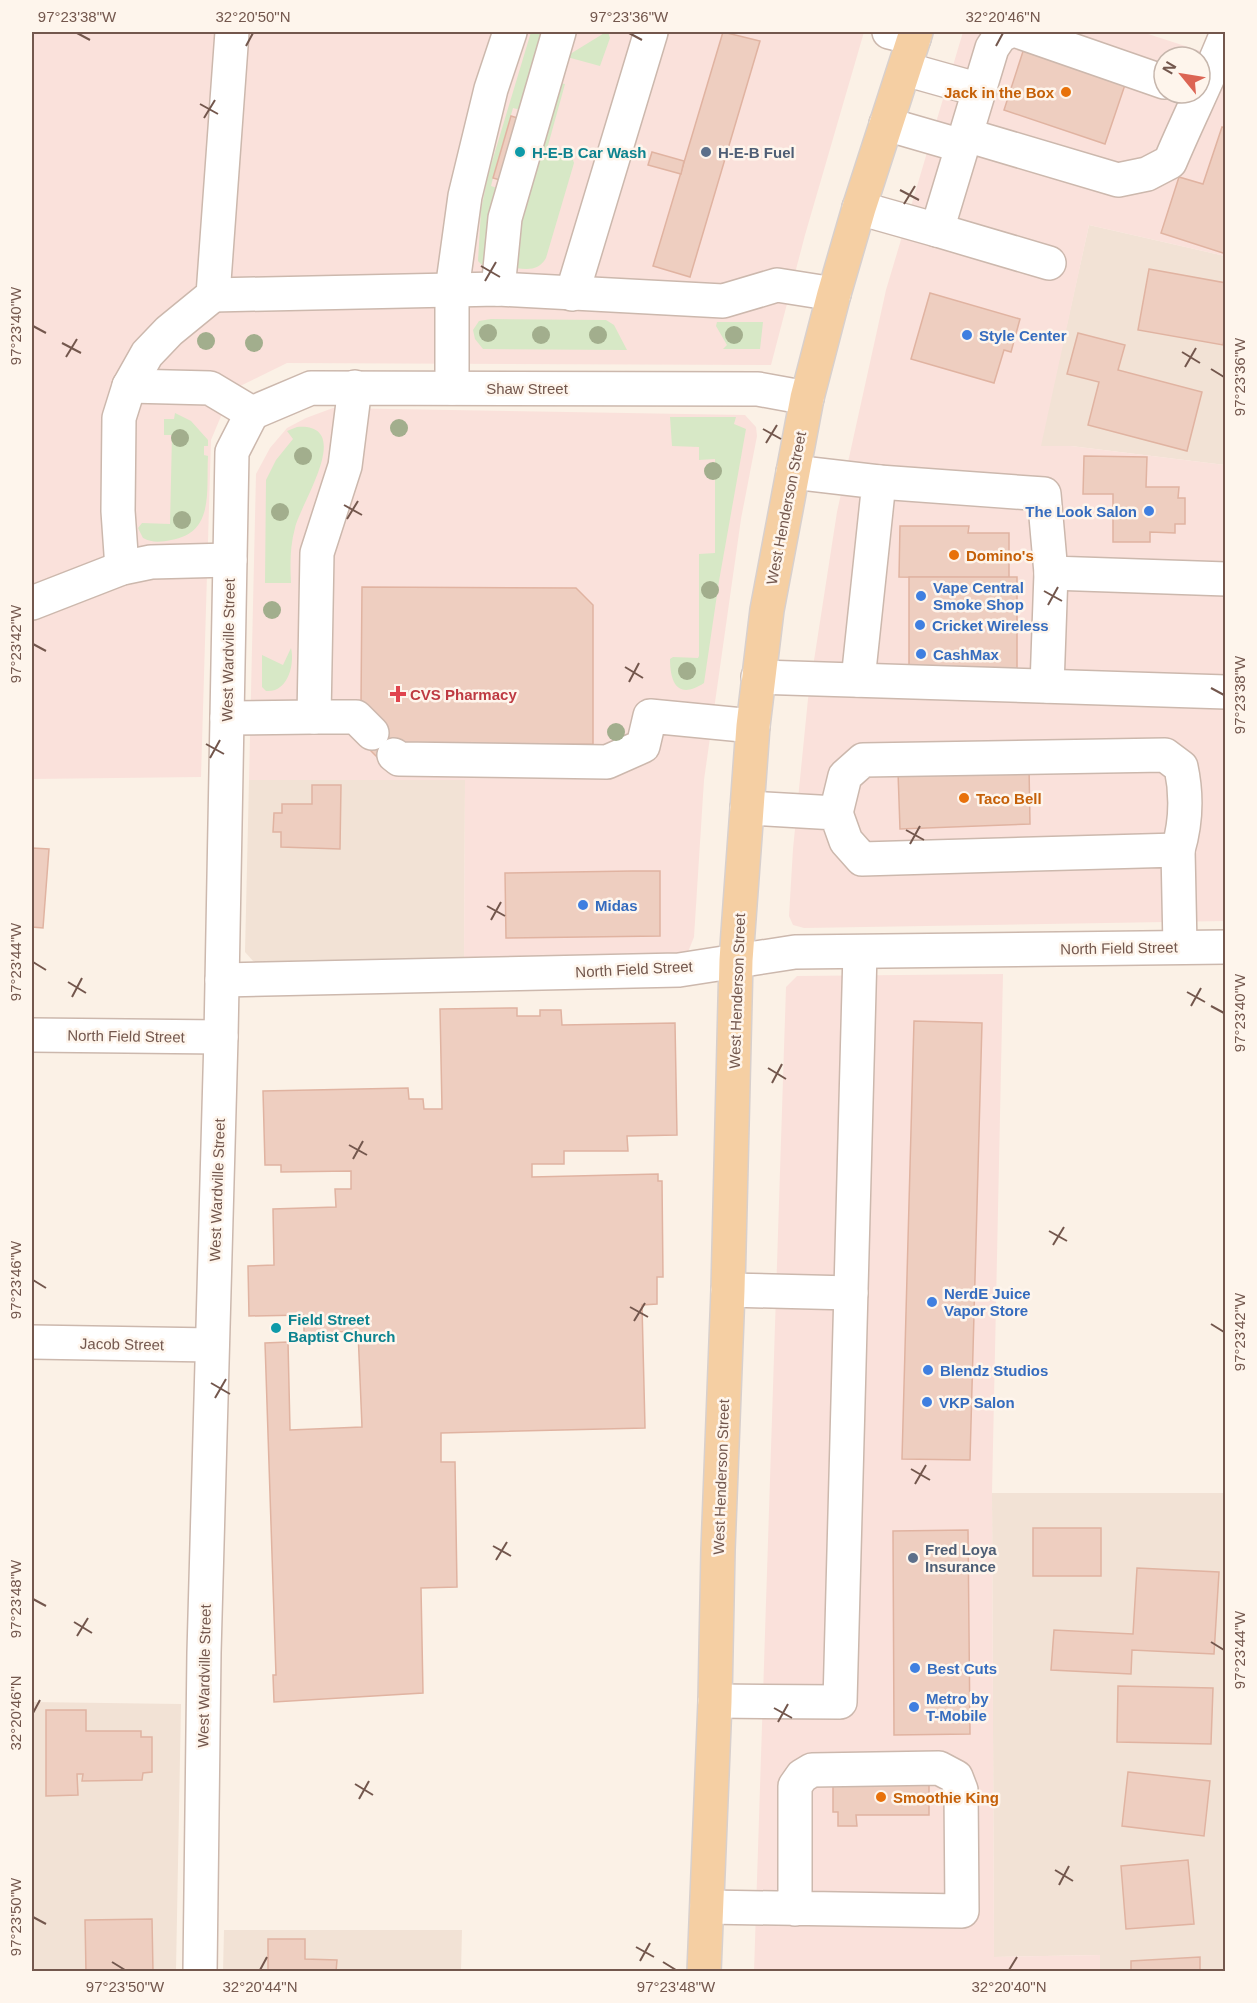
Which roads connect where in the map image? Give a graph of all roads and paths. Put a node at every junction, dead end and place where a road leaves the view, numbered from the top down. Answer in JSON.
{"nodes":[{"id":1,"x":232,"y":32,"type":"edge"},
{"id":2,"x":510,"y":32,"type":"edge"},
{"id":3,"x":560,"y":32,"type":"edge"},
{"id":4,"x":651,"y":32,"type":"edge"},
{"id":5,"x":1008,"y":32,"type":"edge"},
{"id":6,"x":1020,"y":32,"type":"edge"},
{"id":7,"x":1226,"y":35,"type":"edge"},
{"id":8,"x":906,"y":43,"type":"edge"},
{"id":9,"x":1212,"y":69,"type":"edge"},
{"id":10,"x":1152,"y":78,"type":"edge"},
{"id":11,"x":980,"y":90,"type":"junction"},
{"id":12,"x":1184,"y":105,"type":"edge"},
{"id":13,"x":886,"y":124,"type":"junction"},
{"id":14,"x":964,"y":141,"type":"junction"},
{"id":15,"x":859,"y":208,"type":"junction"},
{"id":16,"x":937,"y":230,"type":"junction"},
{"id":17,"x":1049,"y":263,"type":"dead end"},
{"id":18,"x":498,"y":289,"type":"junction"},
{"id":19,"x":452,"y":290,"type":"junction"},
{"id":20,"x":572,"y":294,"type":"junction"},
{"id":21,"x":834,"y":294,"type":"junction"},
{"id":22,"x":213,"y":295,"type":"junction"},
{"id":23,"x":129,"y":386,"type":"junction"},
{"id":24,"x":355,"y":387,"type":"junction"},
{"id":25,"x":452,"y":388,"type":"junction"},
{"id":26,"x":807,"y":398,"type":"junction"},
{"id":27,"x":252,"y":413,"type":"junction"},
{"id":28,"x":793,"y":472,"type":"junction"},
{"id":29,"x":879,"y":482,"type":"junction"},
{"id":30,"x":230,"y":560,"type":"junction"},
{"id":31,"x":123,"y":568,"type":"junction"},
{"id":32,"x":1051,"y":573,"type":"junction"},
{"id":33,"x":1226,"y":579,"type":"edge"},
{"id":34,"x":32,"y":603,"type":"edge"},
{"id":35,"x":758,"y":677,"type":"junction"},
{"id":36,"x":858,"y":680,"type":"junction"},
{"id":37,"x":1047,"y":686,"type":"junction"},
{"id":38,"x":1226,"y":692,"type":"edge"},
{"id":39,"x":314,"y":717,"type":"junction"},
{"id":40,"x":227,"y":718,"type":"junction"},
{"id":41,"x":753,"y":726,"type":"junction"},
{"id":42,"x":747,"y":808,"type":"junction"},
{"id":43,"x":836,"y":813,"type":"junction"},
{"id":44,"x":1178,"y":850,"type":"junction"},
{"id":45,"x":1180,"y":947,"type":"junction"},
{"id":46,"x":1226,"y":947,"type":"edge"},
{"id":47,"x":860,"y":951,"type":"junction"},
{"id":48,"x":736,"y":960,"type":"junction"},
{"id":49,"x":222,"y":980,"type":"junction"},
{"id":50,"x":32,"y":1035,"type":"edge"},
{"id":51,"x":222,"y":1037,"type":"junction"},
{"id":52,"x":728,"y":1290,"type":"junction"},
{"id":53,"x":851,"y":1293,"type":"junction"},
{"id":54,"x":32,"y":1342,"type":"edge"},
{"id":55,"x":212,"y":1346,"type":"junction"},
{"id":56,"x":715,"y":1701,"type":"junction"},
{"id":57,"x":707,"y":1907,"type":"junction"},
{"id":58,"x":795,"y":1909,"type":"junction"},
{"id":59,"x":200,"y":1971,"type":"edge"},
{"id":60,"x":704,"y":1971,"type":"edge"}],
"edges":[{"from":1,"to":22,"type":"street"},
{"from":2,"to":19,"type":"street"},
{"from":3,"to":18,"type":"street"},
{"from":4,"to":20,"type":"street"},
{"from":5,"to":11,"type":"street"},
{"from":6,"to":10,"type":"street"},
{"from":7,"to":9,"type":"street"},
{"from":8,"to":11,"type":"street"},
{"from":8,"to":13,"type":"main road","name":"West Henderson Street"},
{"from":11,"to":14,"type":"street"},
{"from":12,"to":14,"type":"street"},
{"from":13,"to":14,"type":"street"},
{"from":13,"to":15,"type":"main road","name":"West Henderson Street"},
{"from":14,"to":16,"type":"street"},
{"from":15,"to":16,"type":"street"},
{"from":15,"to":21,"type":"main road","name":"West Henderson Street"},
{"from":16,"to":17,"type":"street"},
{"from":18,"to":19,"type":"street"},
{"from":18,"to":20,"type":"street"},
{"from":19,"to":22,"type":"street"},
{"from":19,"to":25,"type":"street"},
{"from":20,"to":21,"type":"street"},
{"from":21,"to":26,"type":"main road","name":"West Henderson Street"},
{"from":22,"to":23,"type":"street"},
{"from":23,"to":27,"type":"street"},
{"from":23,"to":31,"type":"street"},
{"from":24,"to":25,"type":"street","name":"Shaw Street"},
{"from":24,"to":27,"type":"street","name":"Shaw Street"},
{"from":24,"to":39,"type":"street"},
{"from":25,"to":26,"type":"street","name":"Shaw Street"},
{"from":26,"to":28,"type":"main road","name":"West Henderson Street"},
{"from":27,"to":30,"type":"street","name":"West Wardville Street"},
{"from":28,"to":29,"type":"street"},
{"from":28,"to":35,"type":"main road","name":"West Henderson Street"},
{"from":29,"to":32,"type":"street"},
{"from":29,"to":36,"type":"street"},
{"from":30,"to":31,"type":"street"},
{"from":30,"to":40,"type":"street","name":"West Wardville Street"},
{"from":31,"to":34,"type":"street"},
{"from":32,"to":33,"type":"street"},
{"from":32,"to":37,"type":"street"},
{"from":35,"to":36,"type":"street"},
{"from":35,"to":41,"type":"main road","name":"West Henderson Street"},
{"from":36,"to":37,"type":"street"},
{"from":37,"to":38,"type":"street"},
{"from":39,"to":40,"type":"street"},
{"from":39,"to":41,"type":"street"},
{"from":40,"to":49,"type":"street","name":"West Wardville Street"},
{"from":41,"to":42,"type":"main road","name":"West Henderson Street"},
{"from":42,"to":43,"type":"street"},
{"from":42,"to":48,"type":"main road","name":"West Henderson Street"},
{"from":43,"to":44,"type":"street"},
{"from":43,"to":44,"type":"street"},
{"from":44,"to":45,"type":"street"},
{"from":45,"to":46,"type":"street","name":"North Field Street"},
{"from":45,"to":47,"type":"street","name":"North Field Street"},
{"from":47,"to":48,"type":"street","name":"North Field Street"},
{"from":47,"to":53,"type":"street"},
{"from":48,"to":49,"type":"street","name":"North Field Street"},
{"from":48,"to":52,"type":"main road","name":"West Henderson Street"},
{"from":49,"to":51,"type":"street","name":"West Wardville Street"},
{"from":50,"to":51,"type":"street","name":"North Field Street"},
{"from":51,"to":55,"type":"street","name":"West Wardville Street"},
{"from":52,"to":53,"type":"street"},
{"from":52,"to":56,"type":"main road","name":"West Henderson Street"},
{"from":53,"to":56,"type":"street"},
{"from":54,"to":55,"type":"street","name":"Jacob Street"},
{"from":55,"to":59,"type":"street","name":"West Wardville Street"},
{"from":56,"to":57,"type":"main road","name":"West Henderson Street"},
{"from":57,"to":58,"type":"street"},
{"from":57,"to":60,"type":"main road","name":"West Henderson Street"},
{"from":58,"to":58,"type":"street"}]}
